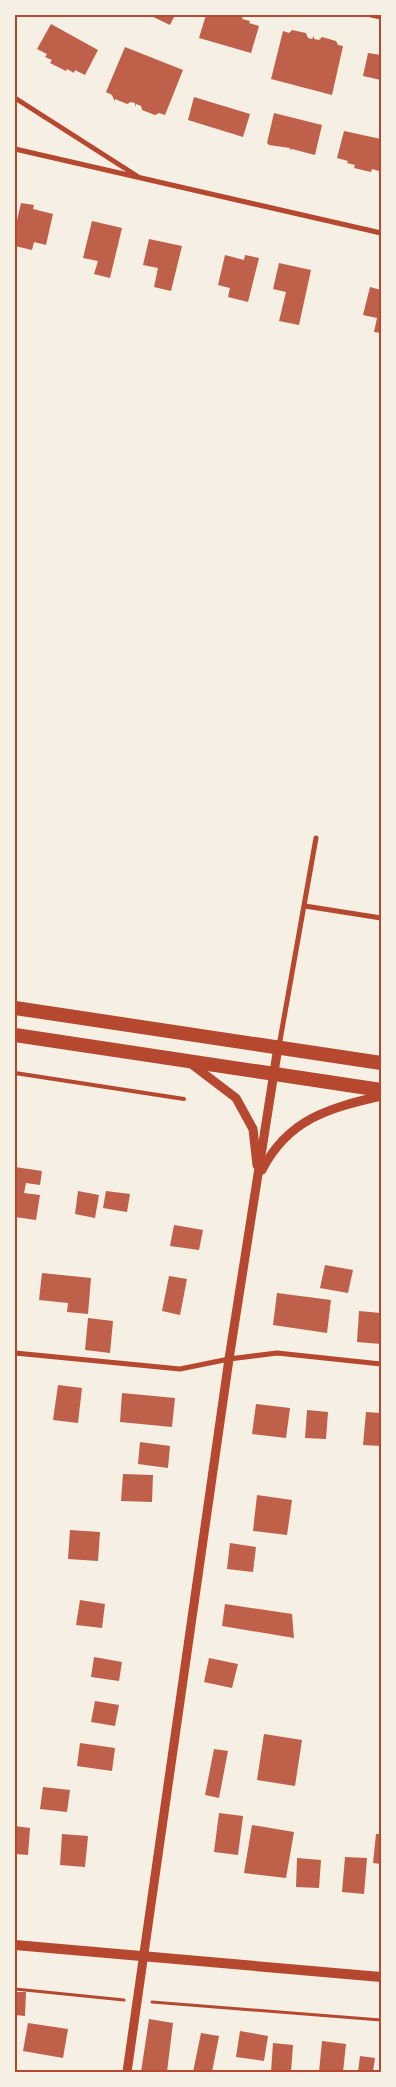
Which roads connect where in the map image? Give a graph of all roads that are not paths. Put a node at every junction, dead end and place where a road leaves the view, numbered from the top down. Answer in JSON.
{"nodes":[{"id":1,"x":371,"y":15,"type":"edge"},
{"id":2,"x":381,"y":17,"type":"edge"},
{"id":3,"x":15,"y":98,"type":"edge"},
{"id":4,"x":15,"y":149,"type":"edge"},
{"id":5,"x":140,"y":178,"type":"junction"},
{"id":6,"x":381,"y":233,"type":"edge"},
{"id":7,"x":316,"y":838,"type":"dead end"},
{"id":8,"x":305,"y":906,"type":"junction"},
{"id":9,"x":381,"y":918,"type":"edge"},
{"id":10,"x":15,"y":1008,"type":"edge"},
{"id":11,"x":15,"y":1035,"type":"edge"},
{"id":12,"x":278,"y":1047,"type":"junction"},
{"id":13,"x":188,"y":1061,"type":"junction"},
{"id":14,"x":381,"y":1063,"type":"edge"},
{"id":15,"x":15,"y":1073,"type":"edge"},
{"id":16,"x":274,"y":1074,"type":"junction"},
{"id":17,"x":381,"y":1090,"type":"edge"},
{"id":18,"x":381,"y":1096,"type":"edge"},
{"id":19,"x":184,"y":1099,"type":"dead end"},
{"id":20,"x":259,"y":1177,"type":"junction"},
{"id":21,"x":15,"y":1353,"type":"edge"},
{"id":22,"x":229,"y":1359,"type":"junction"},
{"id":23,"x":381,"y":1364,"type":"edge"},
{"id":24,"x":15,"y":1944,"type":"edge"},
{"id":25,"x":145,"y":1956,"type":"junction"},
{"id":26,"x":381,"y":1977,"type":"edge"},
{"id":27,"x":127,"y":2072,"type":"edge"}],
"edges":[{"from":1,"to":2,"type":"street"},
{"from":3,"to":5,"type":"street"},
{"from":4,"to":5,"type":"street"},
{"from":5,"to":6,"type":"street"},
{"from":7,"to":8,"type":"street"},
{"from":8,"to":9,"type":"street"},
{"from":8,"to":12,"type":"street"},
{"from":10,"to":12,"type":"highway"},
{"from":11,"to":13,"type":"highway"},
{"from":12,"to":14,"type":"highway"},
{"from":12,"to":16,"type":"street"},
{"from":13,"to":16,"type":"highway"},
{"from":13,"to":20,"type":"street"},
{"from":15,"to":19,"type":"lane"},
{"from":16,"to":17,"type":"highway"},
{"from":16,"to":20,"type":"street"},
{"from":18,"to":20,"type":"street"},
{"from":20,"to":22,"type":"street"},
{"from":21,"to":22,"type":"street"},
{"from":22,"to":23,"type":"street"},
{"from":22,"to":25,"type":"street"},
{"from":24,"to":25,"type":"main road"},
{"from":25,"to":26,"type":"main road"},
{"from":25,"to":27,"type":"street"}]}
